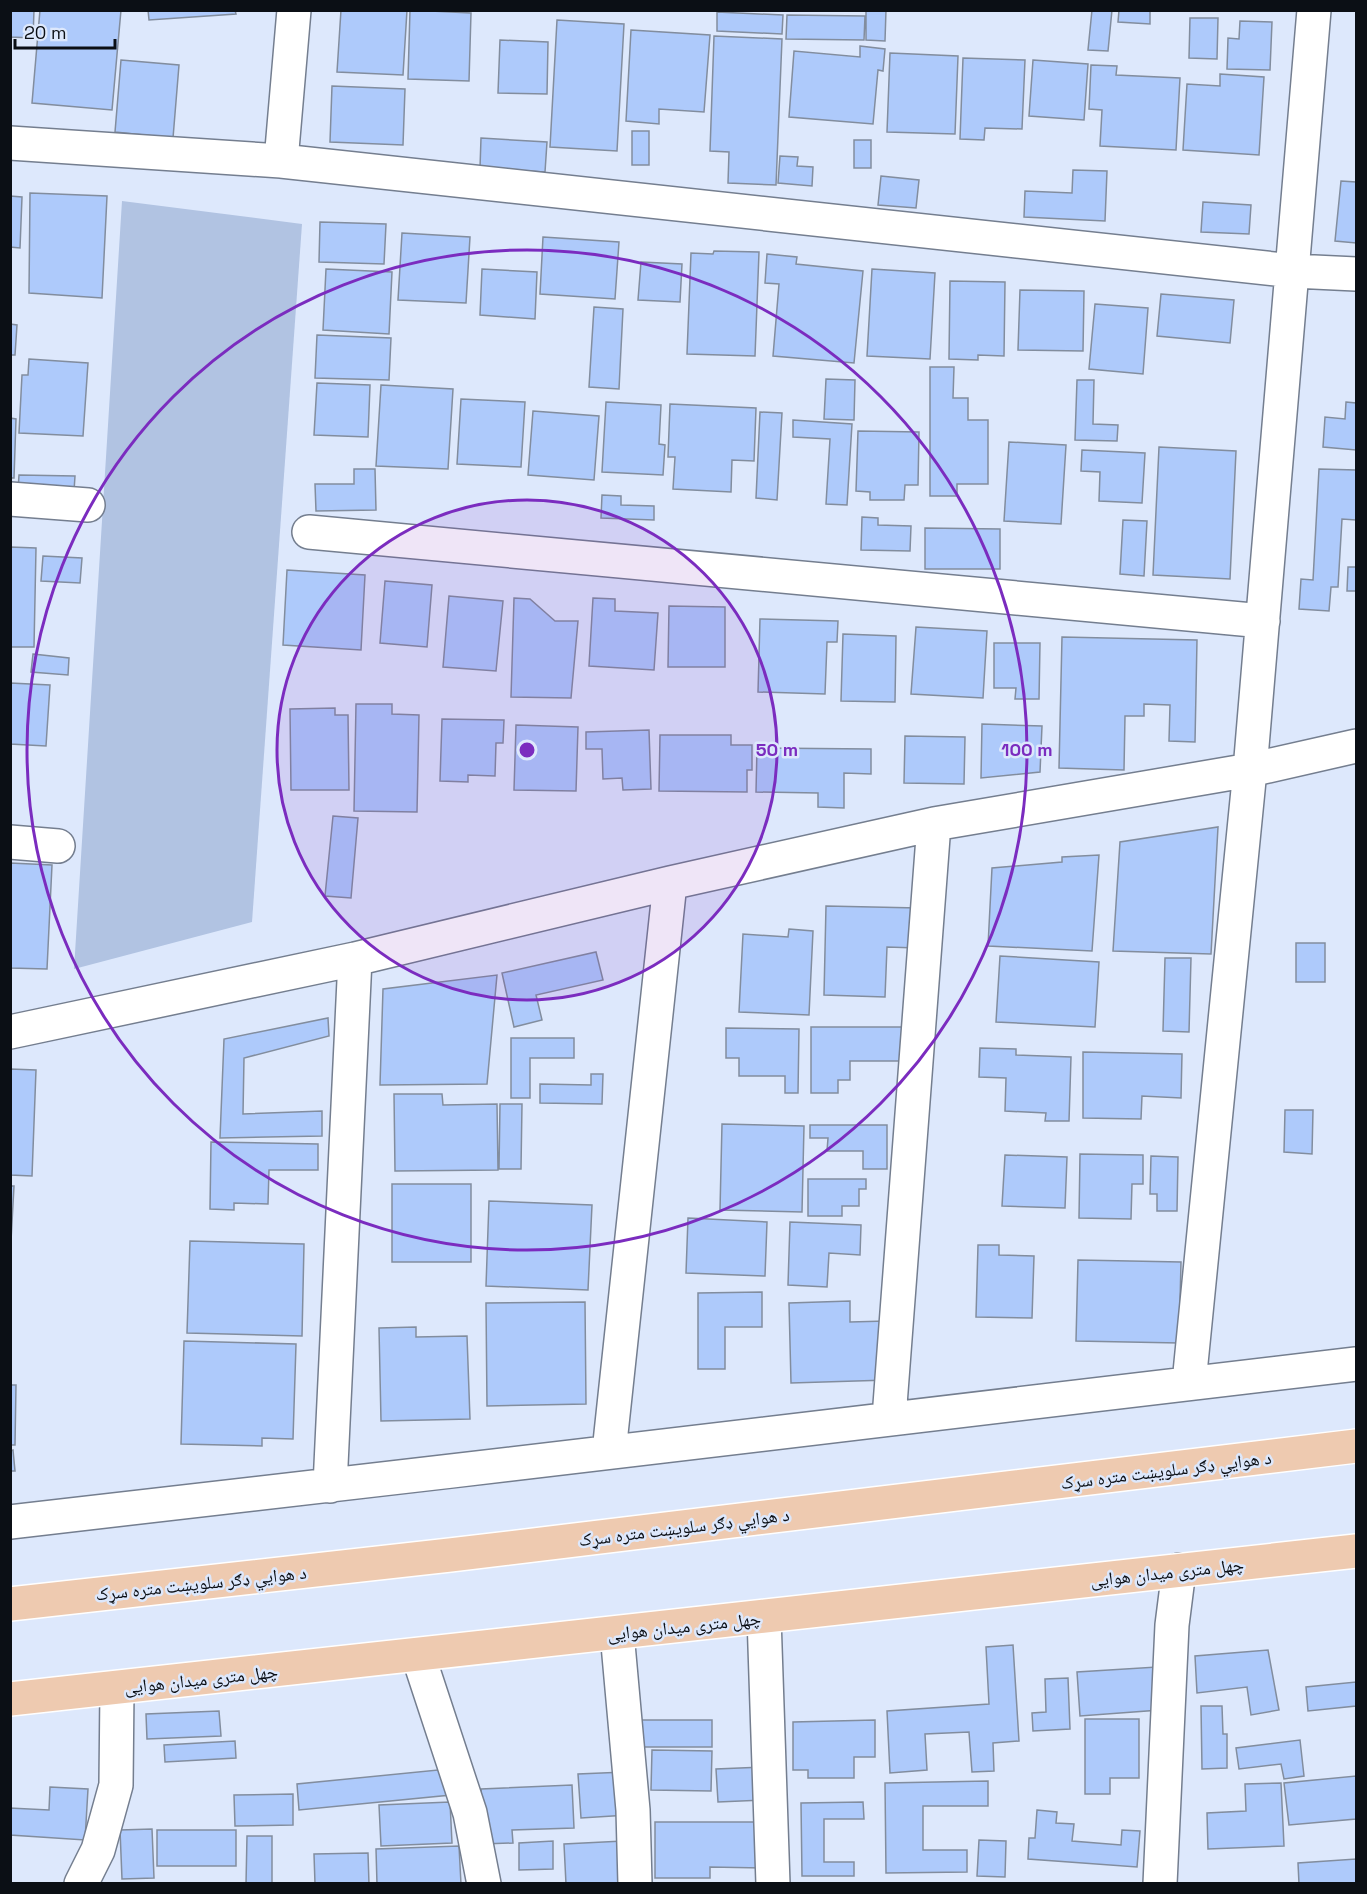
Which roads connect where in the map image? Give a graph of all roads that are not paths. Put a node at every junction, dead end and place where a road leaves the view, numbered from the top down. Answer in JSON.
{"nodes":[{"id":1,"x":294,"y":10,"type":"edge"},
{"id":2,"x":1314,"y":10,"type":"edge"},
{"id":3,"x":10,"y":143,"type":"edge"},
{"id":4,"x":281,"y":161,"type":"junction"},
{"id":5,"x":1293,"y":270,"type":"junction"},
{"id":6,"x":1356,"y":274,"type":"edge"},
{"id":7,"x":10,"y":499,"type":"edge"},
{"id":8,"x":88,"y":505,"type":"dead end"},
{"id":9,"x":309,"y":532,"type":"dead end"},
{"id":10,"x":1263,"y":621,"type":"junction"},
{"id":11,"x":1356,"y":746,"type":"edge"},
{"id":12,"x":1250,"y":770,"type":"junction"},
{"id":13,"x":934,"y":824,"type":"junction"},
{"id":14,"x":10,"y":842,"type":"edge"},
{"id":15,"x":58,"y":846,"type":"dead end"},
{"id":16,"x":670,"y":884,"type":"junction"},
{"id":17,"x":355,"y":959,"type":"junction"},
{"id":18,"x":10,"y":1032,"type":"edge"},
{"id":19,"x":1356,"y":1364,"type":"edge"},
{"id":20,"x":1189,"y":1383,"type":"junction"},
{"id":21,"x":889,"y":1418,"type":"junction"},
{"id":22,"x":1356,"y":1446,"type":"edge"},
{"id":23,"x":609,"y":1452,"type":"junction"},
{"id":24,"x":330,"y":1486,"type":"junction"},
{"id":25,"x":10,"y":1522,"type":"edge"},
{"id":26,"x":1356,"y":1551,"type":"edge"},
{"id":27,"x":1179,"y":1570,"type":"junction"},
{"id":28,"x":10,"y":1604,"type":"edge"},
{"id":29,"x":764,"y":1617,"type":"junction"},
{"id":30,"x":617,"y":1633,"type":"junction"},
{"id":31,"x":418,"y":1655,"type":"junction"},
{"id":32,"x":117,"y":1689,"type":"junction"},
{"id":33,"x":10,"y":1699,"type":"edge"},
{"id":34,"x":98,"y":1850,"type":"junction"},
{"id":35,"x":81,"y":1884,"type":"edge"},
{"id":36,"x":100,"y":1884,"type":"edge"},
{"id":37,"x":484,"y":1884,"type":"edge"},
{"id":38,"x":635,"y":1884,"type":"edge"},
{"id":39,"x":773,"y":1884,"type":"edge"},
{"id":40,"x":1160,"y":1884,"type":"edge"}],
"edges":[{"from":1,"to":4,"type":"street"},
{"from":2,"to":5,"type":"street"},
{"from":3,"to":4,"type":"street"},
{"from":4,"to":5,"type":"street"},
{"from":5,"to":6,"type":"street"},
{"from":5,"to":10,"type":"street"},
{"from":7,"to":8,"type":"street"},
{"from":9,"to":10,"type":"street"},
{"from":10,"to":12,"type":"street"},
{"from":11,"to":12,"type":"street"},
{"from":12,"to":13,"type":"street"},
{"from":12,"to":20,"type":"street"},
{"from":13,"to":16,"type":"street"},
{"from":13,"to":21,"type":"street"},
{"from":14,"to":15,"type":"street"},
{"from":16,"to":17,"type":"street"},
{"from":16,"to":23,"type":"street"},
{"from":17,"to":18,"type":"street"},
{"from":17,"to":24,"type":"street"},
{"from":19,"to":20,"type":"street"},
{"from":20,"to":21,"type":"street"},
{"from":21,"to":23,"type":"street"},
{"from":22,"to":28,"type":"main road","name":"د هوايي ډګر سلویښت متره سړک"},
{"from":23,"to":24,"type":"street"},
{"from":24,"to":25,"type":"street"},
{"from":26,"to":27,"type":"main road","name":"چهل متری میدان هوایی"},
{"from":27,"to":29,"type":"main road","name":"چهل متری میدان هوایی"},
{"from":27,"to":40,"type":"street"},
{"from":29,"to":30,"type":"main road","name":"چهل متری میدان هوایی"},
{"from":29,"to":39,"type":"street"},
{"from":30,"to":31,"type":"main road","name":"چهل متری میدان هوایی"},
{"from":30,"to":38,"type":"street"},
{"from":31,"to":32,"type":"main road","name":"چهل متری میدان هوایی"},
{"from":31,"to":37,"type":"street"},
{"from":32,"to":33,"type":"main road","name":"چهل متری میدان هوایی"},
{"from":32,"to":34,"type":"street"},
{"from":34,"to":35,"type":"street"},
{"from":34,"to":36,"type":"street"}]}
